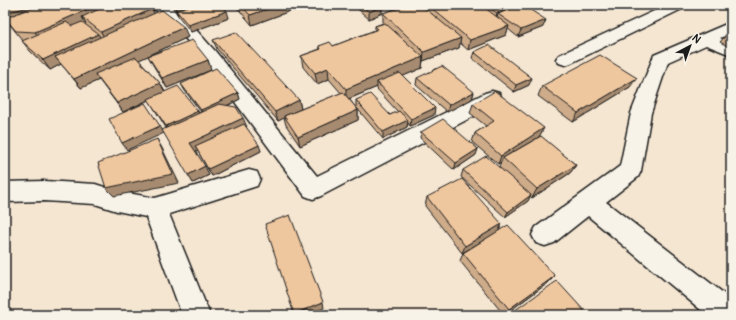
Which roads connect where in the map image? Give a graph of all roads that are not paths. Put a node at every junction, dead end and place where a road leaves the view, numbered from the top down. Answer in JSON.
{"nodes":[{"id":1,"x":157,"y":5,"type":"edge"},
{"id":2,"x":679,"y":5,"type":"edge"},
{"id":3,"x":731,"y":27,"type":"edge"},
{"id":4,"x":706,"y":38,"type":"junction"},
{"id":5,"x":731,"y":50,"type":"edge"},
{"id":6,"x":565,"y":59,"type":"dead end"},
{"id":7,"x":492,"y":98,"type":"edge"},
{"id":8,"x":249,"y":179,"type":"dead end"},
{"id":9,"x":5,"y":192,"type":"edge"},
{"id":10,"x":588,"y":202,"type":"junction"},
{"id":11,"x":155,"y":208,"type":"junction"},
{"id":12,"x":545,"y":235,"type":"dead end"},
{"id":13,"x":196,"y":315,"type":"edge"},
{"id":14,"x":728,"y":315,"type":"edge"}],
"edges":[{"from":1,"to":7,"type":"street"},
{"from":2,"to":6,"type":"street"},
{"from":3,"to":4,"type":"street"},
{"from":4,"to":5,"type":"street"},
{"from":4,"to":10,"type":"street"},
{"from":8,"to":11,"type":"street"},
{"from":9,"to":11,"type":"street"},
{"from":10,"to":12,"type":"street"},
{"from":10,"to":14,"type":"street"},
{"from":11,"to":13,"type":"street"}]}
